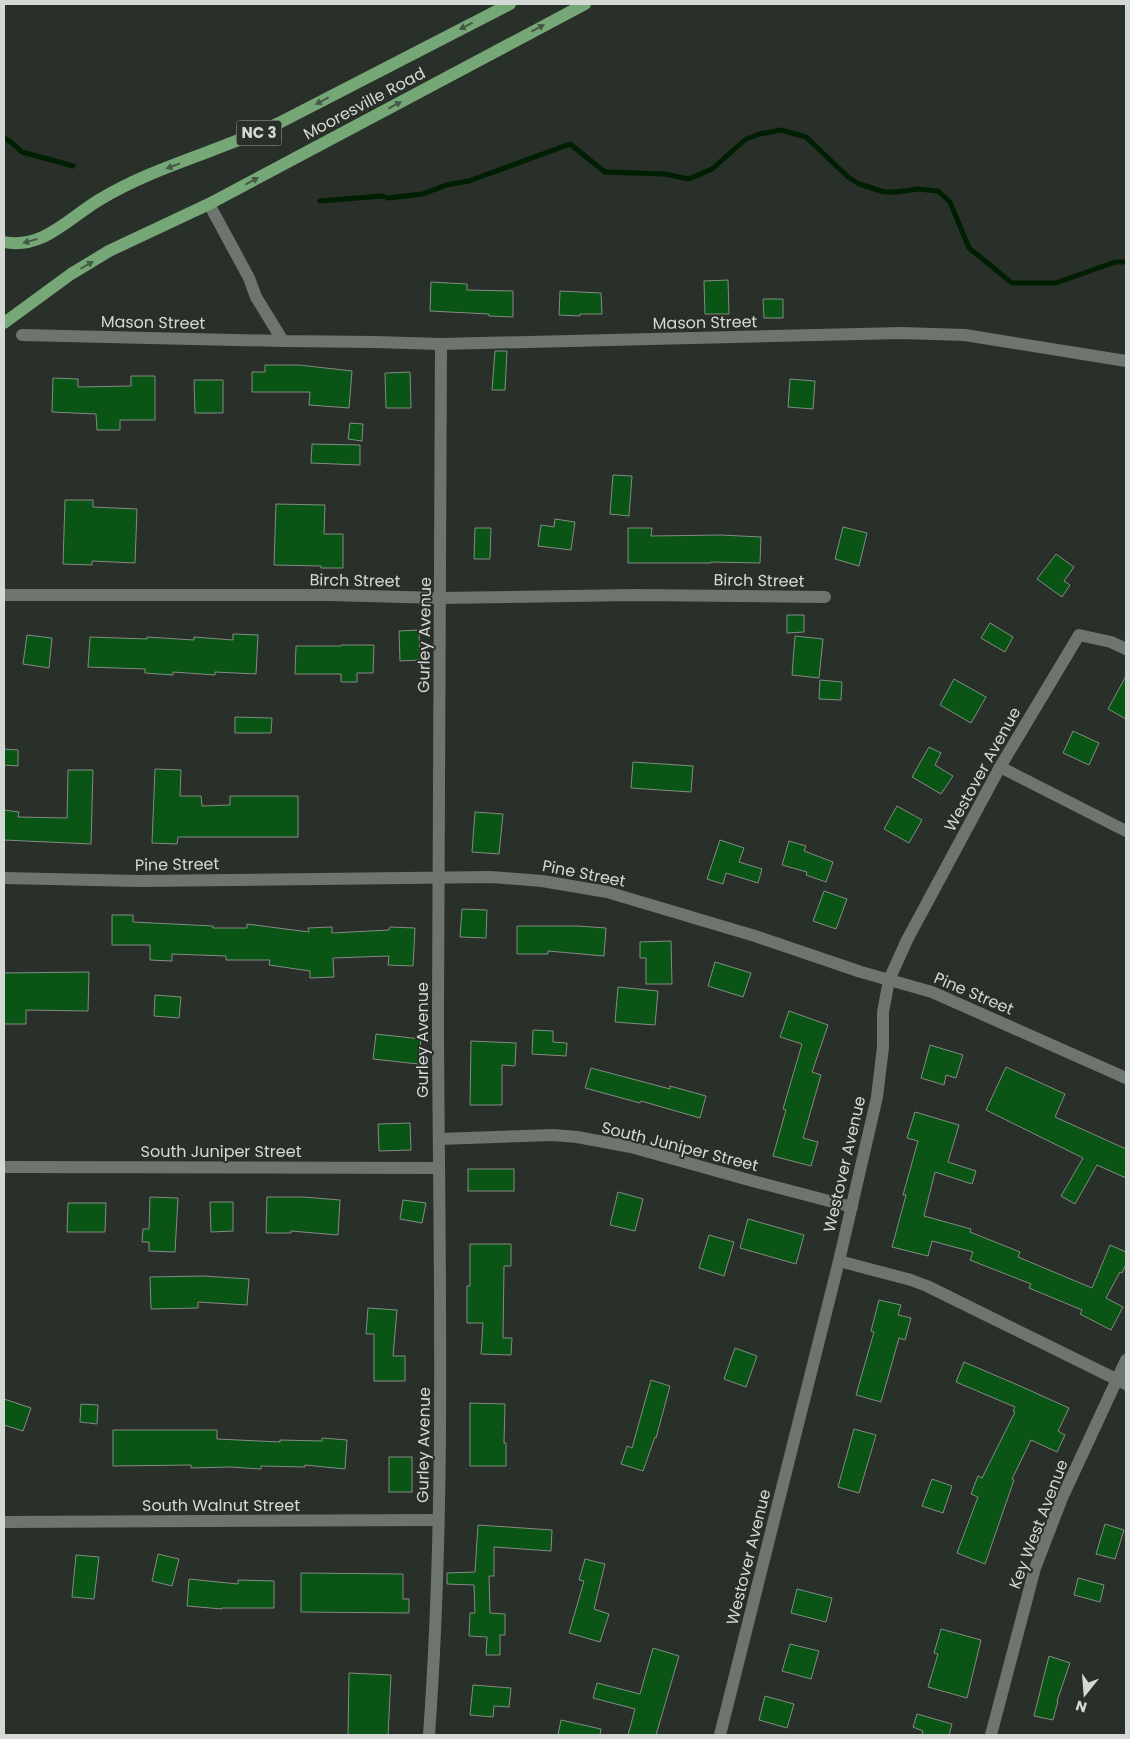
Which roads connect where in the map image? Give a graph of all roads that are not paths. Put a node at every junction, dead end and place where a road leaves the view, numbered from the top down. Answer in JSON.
{"nodes":[{"id":1,"x":510,"y":4,"type":"edge"},
{"id":2,"x":585,"y":4,"type":"edge"},
{"id":3,"x":209,"y":204,"type":"junction"},
{"id":4,"x":4,"y":242,"type":"edge"},
{"id":5,"x":4,"y":323,"type":"edge"},
{"id":6,"x":22,"y":335,"type":"dead end"},
{"id":7,"x":283,"y":341,"type":"junction"},
{"id":8,"x":441,"y":344,"type":"junction"},
{"id":9,"x":1126,"y":361,"type":"edge"},
{"id":10,"x":4,"y":595,"type":"edge"},
{"id":11,"x":825,"y":597,"type":"dead end"},
{"id":12,"x":440,"y":598,"type":"junction"},
{"id":13,"x":1126,"y":649,"type":"edge"},
{"id":14,"x":1000,"y":767,"type":"junction"},
{"id":15,"x":1126,"y":831,"type":"edge"},
{"id":16,"x":438,"y":877,"type":"junction"},
{"id":17,"x":4,"y":878,"type":"edge"},
{"id":18,"x":889,"y":980,"type":"junction"},
{"id":19,"x":1126,"y":1078,"type":"edge"},
{"id":20,"x":438,"y":1139,"type":"junction"},
{"id":21,"x":4,"y":1168,"type":"edge"},
{"id":22,"x":438,"y":1168,"type":"junction"},
{"id":23,"x":852,"y":1206,"type":"junction"},
{"id":24,"x":839,"y":1261,"type":"junction"},
{"id":25,"x":1126,"y":1360,"type":"edge"},
{"id":26,"x":1122,"y":1382,"type":"edge"},
{"id":27,"x":438,"y":1520,"type":"junction"},
{"id":28,"x":4,"y":1522,"type":"edge"},
{"id":29,"x":429,"y":1735,"type":"edge"},
{"id":30,"x":720,"y":1735,"type":"edge"},
{"id":31,"x":992,"y":1735,"type":"edge"}],
"edges":[{"from":1,"to":4,"type":"main road","name":"Mooresville Road","number":"NC 3","one_way":true},
{"from":3,"to":2,"type":"main road","name":"Mooresville Road","number":"NC 3","one_way":true},
{"from":5,"to":3,"type":"main road","name":"Mooresville Road","number":"NC 3","one_way":true},
{"from":3,"to":7,"type":"street"},
{"from":6,"to":7,"type":"street","name":"Mason Street"},
{"from":7,"to":8,"type":"street","name":"Mason Street"},
{"from":8,"to":9,"type":"street","name":"Mason Street"},
{"from":8,"to":12,"type":"street","name":"Gurley Avenue"},
{"from":10,"to":12,"type":"street","name":"Birch Street"},
{"from":11,"to":12,"type":"street","name":"Birch Street"},
{"from":12,"to":16,"type":"street","name":"Gurley Avenue"},
{"from":13,"to":14,"type":"street","name":"Westover Avenue"},
{"from":14,"to":15,"type":"street"},
{"from":14,"to":18,"type":"street","name":"Westover Avenue"},
{"from":16,"to":17,"type":"street","name":"Pine Street"},
{"from":16,"to":18,"type":"street","name":"Pine Street"},
{"from":16,"to":20,"type":"street","name":"Gurley Avenue"},
{"from":18,"to":19,"type":"street","name":"Pine Street"},
{"from":18,"to":23,"type":"street","name":"Westover Avenue"},
{"from":20,"to":22,"type":"street","name":"Gurley Avenue"},
{"from":20,"to":23,"type":"street","name":"South Juniper Street"},
{"from":21,"to":22,"type":"street","name":"South Juniper Street"},
{"from":22,"to":27,"type":"street","name":"Gurley Avenue"},
{"from":23,"to":24,"type":"street","name":"Westover Avenue"},
{"from":24,"to":26,"type":"street"},
{"from":24,"to":30,"type":"street","name":"Westover Avenue"},
{"from":25,"to":26,"type":"street","name":"Key West Avenue"},
{"from":26,"to":31,"type":"street","name":"Key West Avenue"},
{"from":27,"to":28,"type":"street","name":"South Walnut Street"},
{"from":27,"to":29,"type":"street","name":"Gurley Avenue"}]}
